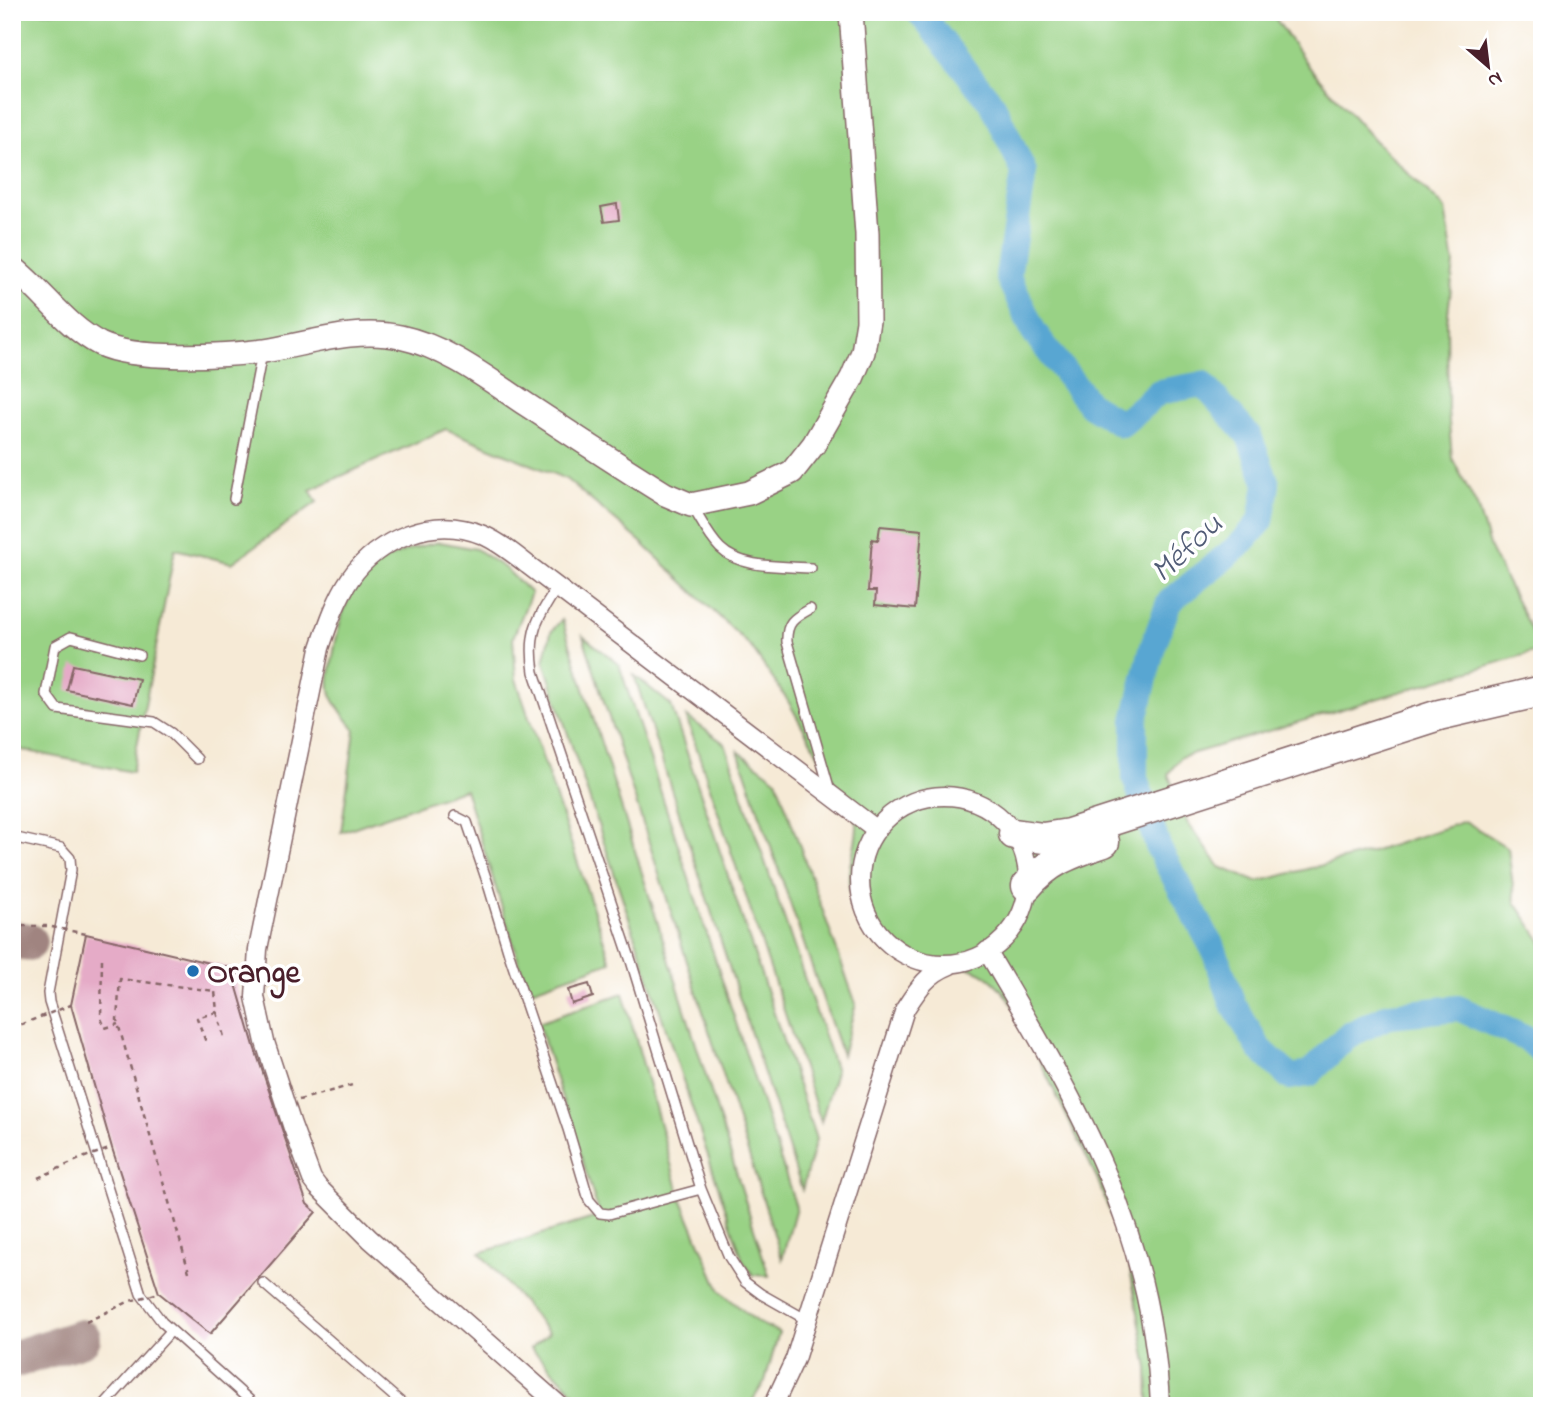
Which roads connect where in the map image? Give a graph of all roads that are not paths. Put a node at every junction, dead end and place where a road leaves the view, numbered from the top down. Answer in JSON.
{"nodes":[{"id":1,"x":851,"y":12,"type":"edge"},
{"id":2,"x":12,"y":267,"type":"edge"},
{"id":3,"x":262,"y":351,"type":"junction"},
{"id":4,"x":234,"y":499,"type":"dead end"},
{"id":5,"x":691,"y":505,"type":"junction"},
{"id":6,"x":811,"y":568,"type":"dead end"},
{"id":7,"x":557,"y":588,"type":"junction"},
{"id":8,"x":810,"y":609,"type":"dead end"},
{"id":9,"x":139,"y":654,"type":"dead end"},
{"id":10,"x":1542,"y":691,"type":"edge"},
{"id":11,"x":1542,"y":711,"type":"edge"},
{"id":12,"x":197,"y":759,"type":"dead end"},
{"id":13,"x":1237,"y":788,"type":"junction"},
{"id":14,"x":832,"y":796,"type":"junction"},
{"id":15,"x":455,"y":816,"type":"dead end"},
{"id":16,"x":877,"y":831,"type":"junction"},
{"id":17,"x":1014,"y":834,"type":"junction"},
{"id":18,"x":12,"y":837,"type":"edge"},
{"id":19,"x":1073,"y":842,"type":"junction"},
{"id":20,"x":1027,"y":886,"type":"junction"},
{"id":21,"x":987,"y":951,"type":"junction"},
{"id":22,"x":958,"y":962,"type":"junction"},
{"id":23,"x":701,"y":1189,"type":"junction"},
{"id":24,"x":263,"y":1283,"type":"dead end"},
{"id":25,"x":807,"y":1320,"type":"junction"},
{"id":26,"x":171,"y":1331,"type":"junction"},
{"id":27,"x":103,"y":1406,"type":"edge"},
{"id":28,"x":256,"y":1406,"type":"edge"},
{"id":29,"x":405,"y":1406,"type":"edge"},
{"id":30,"x":560,"y":1406,"type":"edge"},
{"id":31,"x":773,"y":1406,"type":"edge"},
{"id":32,"x":1160,"y":1406,"type":"edge"}],
"edges":[{"from":1,"to":5,"type":"main road"},
{"from":2,"to":3,"type":"main road"},
{"from":3,"to":4,"type":"lane"},
{"from":3,"to":5,"type":"main road"},
{"from":5,"to":6,"type":"lane"},
{"from":7,"to":14,"type":"street"},
{"from":7,"to":23,"type":"lane"},
{"from":7,"to":30,"type":"street"},
{"from":8,"to":14,"type":"lane"},
{"from":9,"to":12,"type":"lane"},
{"from":10,"to":13,"type":"highway"},
{"from":11,"to":13,"type":"highway"},
{"from":13,"to":19,"type":"highway"},
{"from":14,"to":16,"type":"street"},
{"from":15,"to":23,"type":"lane"},
{"from":16,"to":17,"type":"street"},
{"from":16,"to":22,"type":"street"},
{"from":17,"to":19,"type":"highway"},
{"from":17,"to":20,"type":"street"},
{"from":18,"to":26,"type":"lane"},
{"from":19,"to":20,"type":"highway"},
{"from":20,"to":21,"type":"street"},
{"from":21,"to":22,"type":"street"},
{"from":21,"to":32,"type":"street"},
{"from":22,"to":25,"type":"street"},
{"from":23,"to":25,"type":"lane"},
{"from":24,"to":29,"type":"lane"},
{"from":25,"to":31,"type":"street"},
{"from":26,"to":27,"type":"lane"},
{"from":26,"to":28,"type":"lane"}]}
